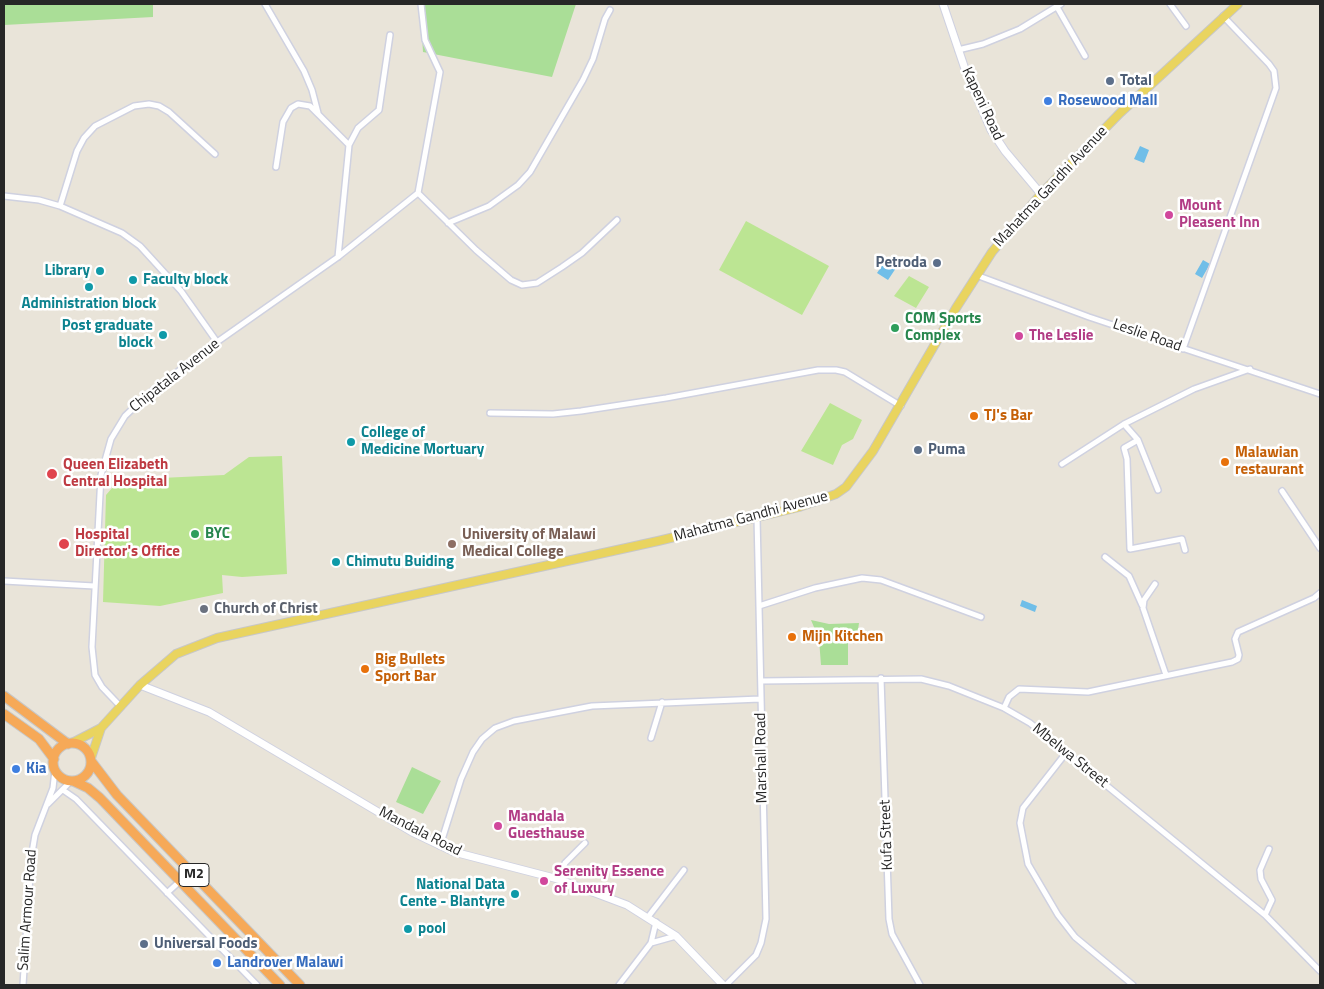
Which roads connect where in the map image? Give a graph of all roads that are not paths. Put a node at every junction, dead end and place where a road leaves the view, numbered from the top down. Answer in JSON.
{"nodes":[{"id":1,"x":265,"y":4,"type":"edge"},
{"id":2,"x":421,"y":4,"type":"edge"},
{"id":3,"x":943,"y":4,"type":"edge"},
{"id":4,"x":1170,"y":4,"type":"edge"},
{"id":5,"x":1238,"y":4,"type":"edge"},
{"id":6,"x":1059,"y":5,"type":"edge"},
{"id":7,"x":610,"y":10,"type":"dead end"},
{"id":8,"x":1224,"y":16,"type":"junction"},
{"id":9,"x":1186,"y":26,"type":"dead end"},
{"id":10,"x":390,"y":35,"type":"dead end"},
{"id":11,"x":958,"y":50,"type":"junction"},
{"id":12,"x":1085,"y":56,"type":"dead end"},
{"id":13,"x":318,"y":113,"type":"junction"},
{"id":14,"x":349,"y":145,"type":"junction"},
{"id":15,"x":215,"y":154,"type":"dead end"},
{"id":16,"x":276,"y":167,"type":"dead end"},
{"id":17,"x":418,"y":193,"type":"junction"},
{"id":18,"x":1042,"y":194,"type":"junction"},
{"id":19,"x":4,"y":196,"type":"edge"},
{"id":20,"x":60,"y":206,"type":"junction"},
{"id":21,"x":617,"y":220,"type":"dead end"},
{"id":22,"x":448,"y":223,"type":"junction"},
{"id":23,"x":338,"y":258,"type":"junction"},
{"id":24,"x":976,"y":274,"type":"junction"},
{"id":25,"x":217,"y":342,"type":"junction"},
{"id":26,"x":1183,"y":349,"type":"junction"},
{"id":27,"x":1250,"y":369,"type":"junction"},
{"id":28,"x":1320,"y":392,"type":"edge"},
{"id":29,"x":900,"y":406,"type":"junction"},
{"id":30,"x":490,"y":413,"type":"dead end"},
{"id":31,"x":1124,"y":424,"type":"junction"},
{"id":32,"x":1138,"y":440,"type":"junction"},
{"id":33,"x":1062,"y":464,"type":"dead end"},
{"id":34,"x":1158,"y":490,"type":"dead end"},
{"id":35,"x":1282,"y":491,"type":"dead end"},
{"id":36,"x":757,"y":518,"type":"junction"},
{"id":37,"x":1320,"y":548,"type":"edge"},
{"id":38,"x":1185,"y":550,"type":"dead end"},
{"id":39,"x":1105,"y":556,"type":"dead end"},
{"id":40,"x":4,"y":580,"type":"edge"},
{"id":41,"x":1155,"y":584,"type":"dead end"},
{"id":42,"x":94,"y":586,"type":"junction"},
{"id":43,"x":1320,"y":593,"type":"edge"},
{"id":44,"x":759,"y":606,"type":"junction"},
{"id":45,"x":1143,"y":608,"type":"junction"},
{"id":46,"x":982,"y":617,"type":"dead end"},
{"id":47,"x":1166,"y":675,"type":"junction"},
{"id":48,"x":881,"y":678,"type":"junction"},
{"id":49,"x":761,"y":681,"type":"junction"},
{"id":50,"x":140,"y":685,"type":"junction"},
{"id":51,"x":4,"y":696,"type":"edge"},
{"id":52,"x":760,"y":699,"type":"junction"},
{"id":53,"x":662,"y":702,"type":"junction"},
{"id":54,"x":121,"y":707,"type":"junction"},
{"id":55,"x":1004,"y":708,"type":"junction"},
{"id":56,"x":4,"y":714,"type":"edge"},
{"id":57,"x":101,"y":728,"type":"junction"},
{"id":58,"x":652,"y":738,"type":"dead end"},
{"id":59,"x":70,"y":744,"type":"junction"},
{"id":60,"x":1066,"y":753,"type":"junction"},
{"id":61,"x":54,"y":759,"type":"junction"},
{"id":62,"x":91,"y":760,"type":"junction"},
{"id":63,"x":55,"y":770,"type":"junction"},
{"id":64,"x":72,"y":781,"type":"junction"},
{"id":65,"x":63,"y":790,"type":"junction"},
{"id":66,"x":46,"y":806,"type":"junction"},
{"id":67,"x":585,"y":843,"type":"dead end"},
{"id":68,"x":440,"y":846,"type":"junction"},
{"id":69,"x":1269,"y":849,"type":"dead end"},
{"id":70,"x":684,"y":870,"type":"dead end"},
{"id":71,"x":558,"y":879,"type":"junction"},
{"id":72,"x":180,"y":881,"type":"junction"},
{"id":73,"x":167,"y":893,"type":"junction"},
{"id":74,"x":1265,"y":916,"type":"junction"},
{"id":75,"x":648,"y":917,"type":"junction"},
{"id":76,"x":656,"y":922,"type":"junction"},
{"id":77,"x":676,"y":936,"type":"junction"},
{"id":78,"x":651,"y":943,"type":"junction"},
{"id":79,"x":1320,"y":971,"type":"edge"},
{"id":80,"x":23,"y":985,"type":"edge"},
{"id":81,"x":257,"y":985,"type":"edge"},
{"id":82,"x":280,"y":985,"type":"edge"},
{"id":83,"x":300,"y":985,"type":"edge"},
{"id":84,"x":619,"y":985,"type":"edge"},
{"id":85,"x":724,"y":985,"type":"edge"},
{"id":86,"x":920,"y":985,"type":"edge"},
{"id":87,"x":1133,"y":985,"type":"edge"}],
"edges":[{"from":1,"to":13,"type":"street"},
{"from":2,"to":17,"type":"street"},
{"from":3,"to":11,"type":"street","name":"Kapeni Road"},
{"from":4,"to":9,"type":"street"},
{"from":5,"to":8,"type":"main road","name":"Mahatma Gandhi Avenue"},
{"from":6,"to":11,"type":"street"},
{"from":6,"to":12,"type":"street"},
{"from":7,"to":22,"type":"street"},
{"from":8,"to":18,"type":"main road","name":"Mahatma Gandhi Avenue"},
{"from":8,"to":26,"type":"street"},
{"from":10,"to":14,"type":"street"},
{"from":11,"to":18,"type":"street","name":"Kapeni Road"},
{"from":13,"to":14,"type":"street"},
{"from":13,"to":16,"type":"street"},
{"from":14,"to":23,"type":"street"},
{"from":15,"to":20,"type":"street"},
{"from":17,"to":22,"type":"street"},
{"from":17,"to":23,"type":"street","name":"Chipatala Avenue"},
{"from":18,"to":24,"type":"main road","name":"Mahatma Gandhi Avenue"},
{"from":19,"to":20,"type":"street"},
{"from":20,"to":25,"type":"street"},
{"from":21,"to":22,"type":"street"},
{"from":23,"to":25,"type":"street","name":"Chipatala Avenue"},
{"from":24,"to":26,"type":"street","name":"Leslie Road"},
{"from":24,"to":29,"type":"main road","name":"Mahatma Gandhi Avenue"},
{"from":25,"to":42,"type":"street","name":"Chipatala Avenue"},
{"from":26,"to":27,"type":"street","name":"Leslie Road"},
{"from":27,"to":28,"type":"street","name":"Leslie Road"},
{"from":27,"to":31,"type":"street"},
{"from":29,"to":30,"type":"street"},
{"from":29,"to":36,"type":"main road","name":"Mahatma Gandhi Avenue"},
{"from":31,"to":32,"type":"street"},
{"from":31,"to":33,"type":"street"},
{"from":32,"to":34,"type":"street"},
{"from":32,"to":38,"type":"street"},
{"from":35,"to":37,"type":"street"},
{"from":36,"to":44,"type":"street","name":"Marshall Road"},
{"from":36,"to":50,"type":"main road","name":"Mahatma Gandhi Avenue"},
{"from":39,"to":45,"type":"street"},
{"from":40,"to":42,"type":"street"},
{"from":41,"to":45,"type":"street"},
{"from":42,"to":54,"type":"street","name":"Chipatala Avenue"},
{"from":43,"to":47,"type":"street"},
{"from":44,"to":46,"type":"street"},
{"from":44,"to":49,"type":"street","name":"Marshall Road"},
{"from":45,"to":47,"type":"street"},
{"from":47,"to":55,"type":"street"},
{"from":48,"to":49,"type":"street","name":"Mbelwa Street"},
{"from":48,"to":55,"type":"street","name":"Mbelwa Street"},
{"from":48,"to":86,"type":"street","name":"Kufa Street"},
{"from":49,"to":52,"type":"street","name":"Marshall Road"},
{"from":50,"to":54,"type":"main road","name":"Mahatma Gandhi Avenue"},
{"from":50,"to":68,"type":"street","name":"Mandala Road"},
{"from":51,"to":59,"type":"highway","number":"M2"},
{"from":52,"to":53,"type":"street"},
{"from":52,"to":85,"type":"street","name":"Marshall Road"},
{"from":53,"to":58,"type":"street"},
{"from":53,"to":68,"type":"street"},
{"from":54,"to":57,"type":"main road","name":"Mahatma Gandhi Avenue"},
{"from":55,"to":60,"type":"street","name":"Mbelwa Street"},
{"from":56,"to":61,"type":"highway"},
{"from":57,"to":59,"type":"main road","name":"Mahatma Gandhi Avenue"},
{"from":57,"to":62,"type":"main road","name":"Mahatma Gandhi Avenue"},
{"from":59,"to":61,"type":"highway"},
{"from":59,"to":62,"type":"highway","number":"M2"},
{"from":60,"to":74,"type":"street","name":"Mbelwa Street"},
{"from":60,"to":87,"type":"street"},
{"from":61,"to":63,"type":"highway"},
{"from":62,"to":64,"type":"highway"},
{"from":62,"to":83,"type":"highway","number":"M2"},
{"from":63,"to":64,"type":"highway","number":"M2"},
{"from":63,"to":66,"type":"street","name":"Salim Armour Road"},
{"from":64,"to":65,"type":"street","name":"Salim Armour Road"},
{"from":64,"to":72,"type":"highway","number":"M2"},
{"from":65,"to":66,"type":"street","name":"Salim Armour Road"},
{"from":65,"to":73,"type":"street"},
{"from":66,"to":80,"type":"street","name":"Salim Armour Road"},
{"from":67,"to":71,"type":"street"},
{"from":68,"to":71,"type":"street","name":"Mandala Road"},
{"from":69,"to":74,"type":"street"},
{"from":70,"to":75,"type":"street"},
{"from":71,"to":75,"type":"street","name":"Mandala Road"},
{"from":72,"to":73,"type":"street"},
{"from":72,"to":82,"type":"highway","number":"M2"},
{"from":73,"to":81,"type":"street"},
{"from":74,"to":79,"type":"street","name":"Mbelwa Street"},
{"from":75,"to":76,"type":"street","name":"Mandala Road"},
{"from":76,"to":77,"type":"street","name":"Mandala Road"},
{"from":76,"to":78,"type":"street"},
{"from":77,"to":78,"type":"street"},
{"from":77,"to":85,"type":"street","name":"Mandala Road"},
{"from":78,"to":84,"type":"street"}]}
